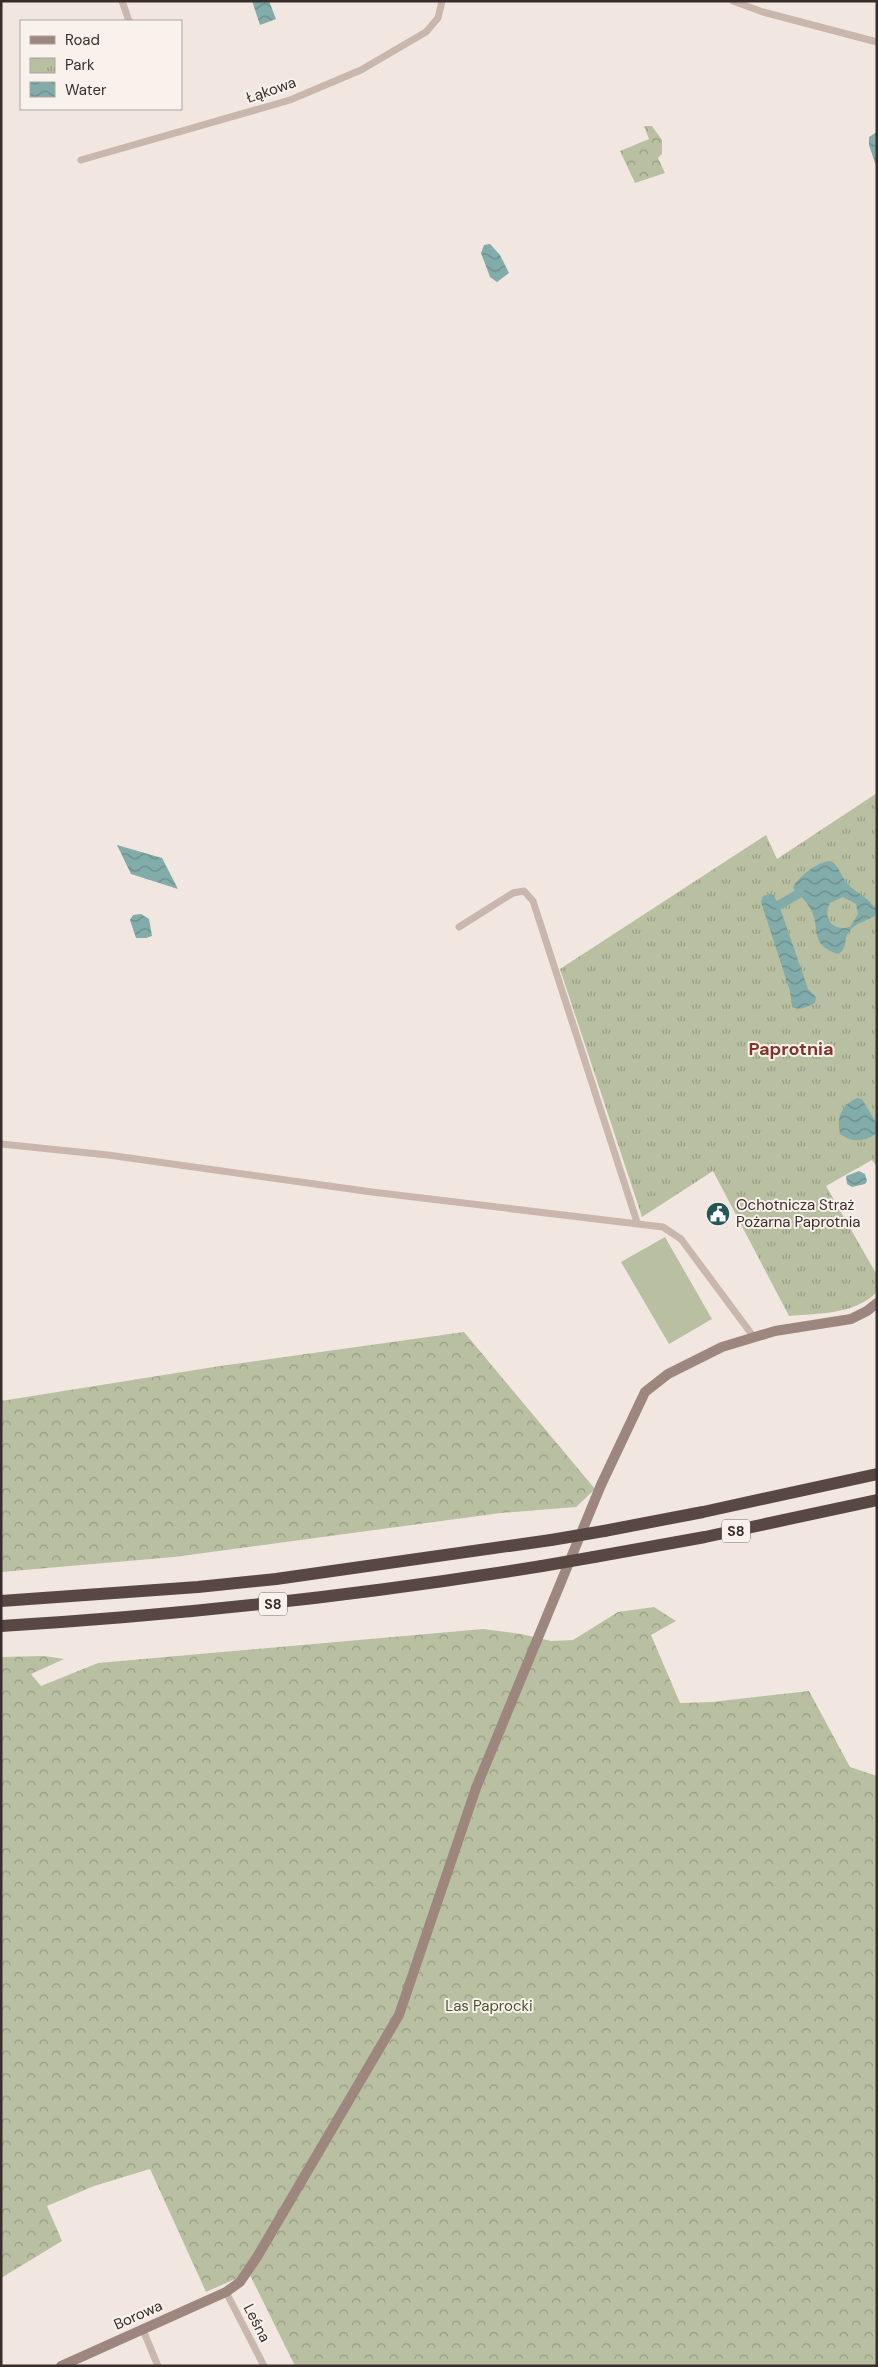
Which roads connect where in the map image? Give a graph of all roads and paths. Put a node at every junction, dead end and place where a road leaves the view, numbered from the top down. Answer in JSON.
{"nodes":[{"id":1,"x":122,"y":1,"type":"edge"},
{"id":2,"x":442,"y":1,"type":"edge"},
{"id":3,"x":733,"y":1,"type":"edge"},
{"id":4,"x":129,"y":20,"type":"edge"},
{"id":5,"x":877,"y":42,"type":"edge"},
{"id":6,"x":81,"y":160,"type":"dead end"},
{"id":7,"x":459,"y":927,"type":"dead end"},
{"id":8,"x":1,"y":1144,"type":"edge"},
{"id":9,"x":637,"y":1222,"type":"junction"},
{"id":10,"x":877,"y":1303,"type":"edge"},
{"id":11,"x":753,"y":1336,"type":"junction"},
{"id":12,"x":877,"y":1474,"type":"edge"},
{"id":13,"x":877,"y":1500,"type":"edge"},
{"id":14,"x":1,"y":1601,"type":"edge"},
{"id":15,"x":1,"y":1626,"type":"edge"},
{"id":16,"x":226,"y":2292,"type":"junction"},
{"id":17,"x":143,"y":2330,"type":"junction"},
{"id":18,"x":61,"y":2366,"type":"edge"},
{"id":19,"x":158,"y":2366,"type":"edge"},
{"id":20,"x":264,"y":2366,"type":"edge"}],
"edges":[{"from":1,"to":4,"type":"street"},
{"from":2,"to":6,"type":"street","name":"Łąkowa"},
{"from":3,"to":5,"type":"street"},
{"from":7,"to":9,"type":"street"},
{"from":8,"to":9,"type":"street"},
{"from":9,"to":11,"type":"street"},
{"from":10,"to":11,"type":"street","name":"Borowa"},
{"from":11,"to":16,"type":"street","name":"Borowa"},
{"from":12,"to":14,"type":"highway","number":"S8","bridge":true},
{"from":13,"to":15,"type":"highway","number":"S8","bridge":true},
{"from":16,"to":17,"type":"street","name":"Borowa"},
{"from":16,"to":20,"type":"street","name":"Leśna"},
{"from":17,"to":18,"type":"street","name":"Borowa"},
{"from":17,"to":19,"type":"street"}]}
